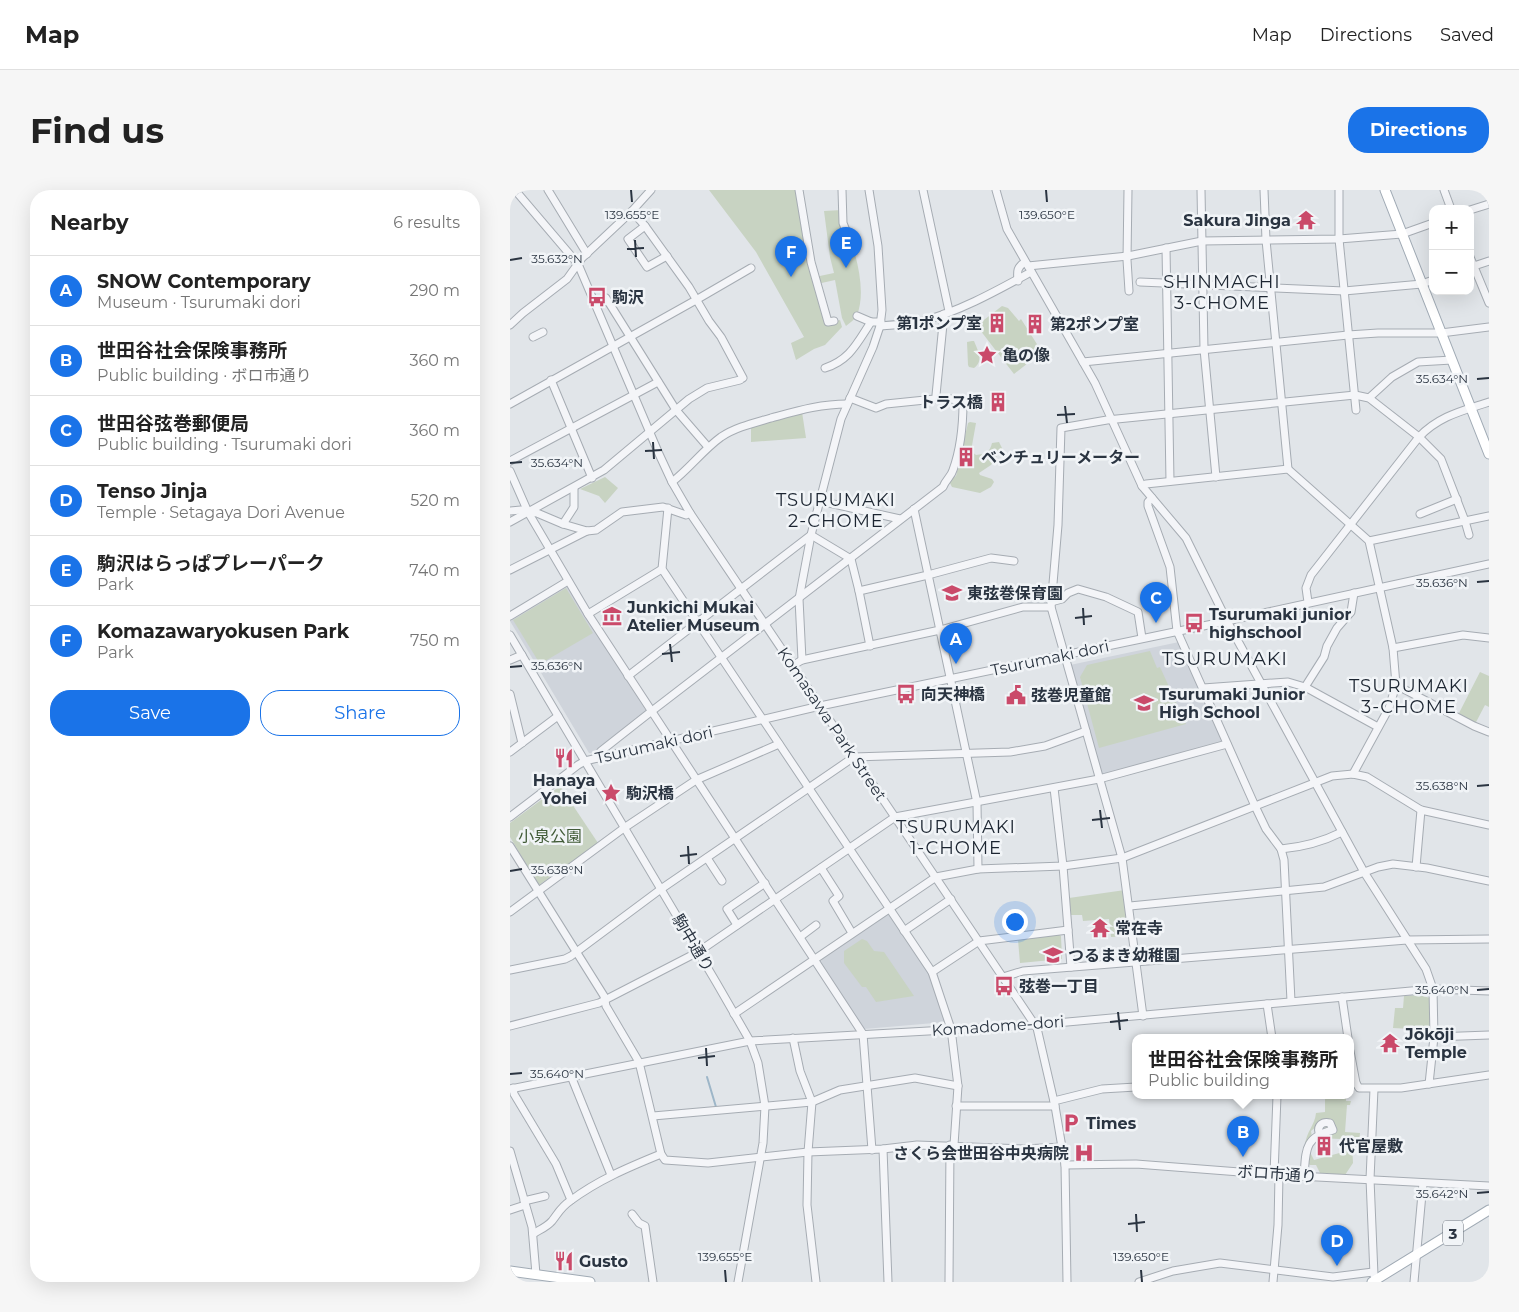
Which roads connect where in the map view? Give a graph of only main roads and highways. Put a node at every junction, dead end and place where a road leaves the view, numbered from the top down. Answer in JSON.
{"nodes":[{"id":1,"x":1385,"y":190,"type":"edge"},
{"id":2,"x":1489,"y":454,"type":"edge"},
{"id":3,"x":1489,"y":1210,"type":"edge"},
{"id":4,"x":510,"y":1271,"type":"edge"},
{"id":5,"x":1372,"y":1279,"type":"edge"},
{"id":6,"x":585,"y":1282,"type":"edge"}],
"edges":[{"from":1,"to":2,"type":"main road"},
{"from":3,"to":5,"type":"main road","number":"3"},
{"from":4,"to":6,"type":"main road"}]}
